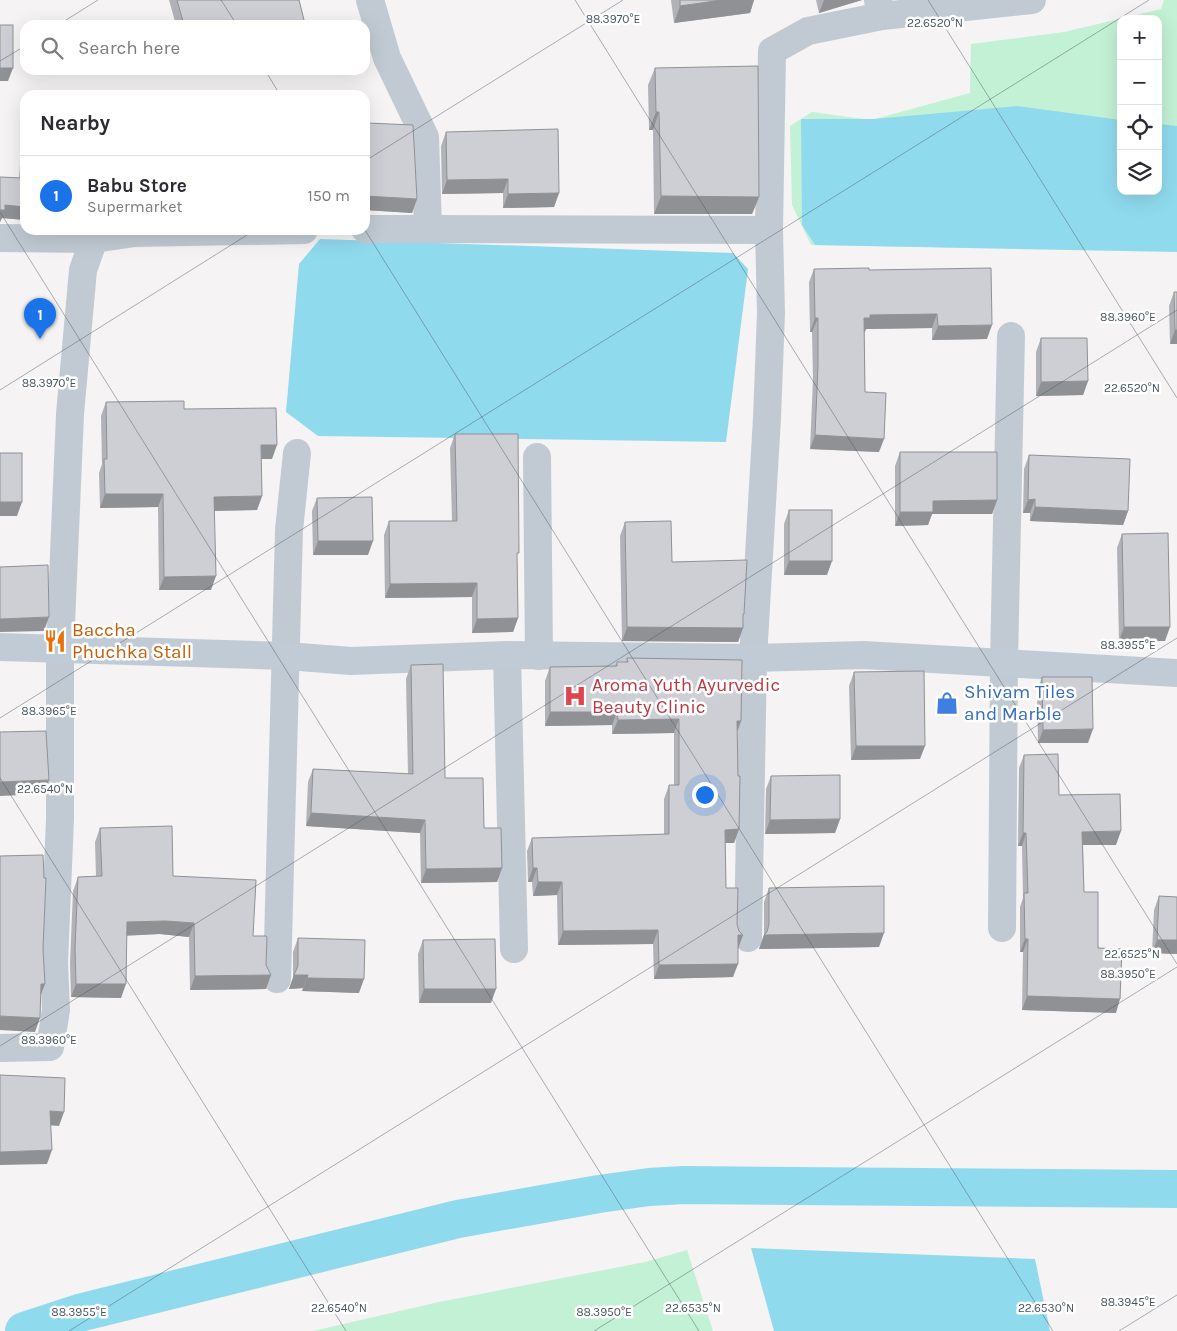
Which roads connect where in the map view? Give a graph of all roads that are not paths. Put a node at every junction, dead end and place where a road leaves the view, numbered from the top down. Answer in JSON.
{"nodes":[{"id":1,"x":370,"y":0,"type":"edge"},
{"id":2,"x":1032,"y":0,"type":"edge"},
{"id":3,"x":880,"y":8,"type":"edge"},
{"id":4,"x":370,"y":229,"type":"edge"},
{"id":5,"x":428,"y":229,"type":"junction"},
{"id":6,"x":769,"y":230,"type":"junction"},
{"id":7,"x":119,"y":235,"type":"edge"},
{"id":8,"x":0,"y":238,"type":"edge"},
{"id":9,"x":94,"y":238,"type":"junction"},
{"id":10,"x":1011,"y":336,"type":"dead end"},
{"id":11,"x":297,"y":453,"type":"dead end"},
{"id":12,"x":537,"y":457,"type":"dead end"},
{"id":13,"x":0,"y":647,"type":"edge"},
{"id":14,"x":60,"y":648,"type":"junction"},
{"id":15,"x":508,"y":655,"type":"junction"},
{"id":16,"x":287,"y":656,"type":"junction"},
{"id":17,"x":539,"y":656,"type":"junction"},
{"id":18,"x":753,"y":658,"type":"junction"},
{"id":19,"x":1004,"y":662,"type":"junction"},
{"id":20,"x":1177,"y":673,"type":"edge"},
{"id":21,"x":1002,"y":928,"type":"dead end"},
{"id":22,"x":748,"y":938,"type":"dead end"},
{"id":23,"x":514,"y":949,"type":"dead end"},
{"id":24,"x":276,"y":979,"type":"dead end"},
{"id":25,"x":0,"y":1048,"type":"edge"}],
"edges":[{"from":1,"to":5,"type":"street"},
{"from":2,"to":3,"type":"street"},
{"from":3,"to":6,"type":"street"},
{"from":4,"to":5,"type":"street"},
{"from":5,"to":6,"type":"street"},
{"from":6,"to":18,"type":"street"},
{"from":7,"to":9,"type":"street"},
{"from":8,"to":9,"type":"street"},
{"from":9,"to":14,"type":"street"},
{"from":10,"to":19,"type":"street"},
{"from":11,"to":16,"type":"street"},
{"from":12,"to":17,"type":"street"},
{"from":13,"to":14,"type":"street"},
{"from":14,"to":16,"type":"street"},
{"from":14,"to":25,"type":"street"},
{"from":15,"to":16,"type":"street"},
{"from":15,"to":17,"type":"street"},
{"from":15,"to":23,"type":"street"},
{"from":16,"to":24,"type":"street"},
{"from":17,"to":18,"type":"street"},
{"from":18,"to":19,"type":"street"},
{"from":18,"to":22,"type":"street"},
{"from":19,"to":20,"type":"street"},
{"from":19,"to":21,"type":"street"}]}
